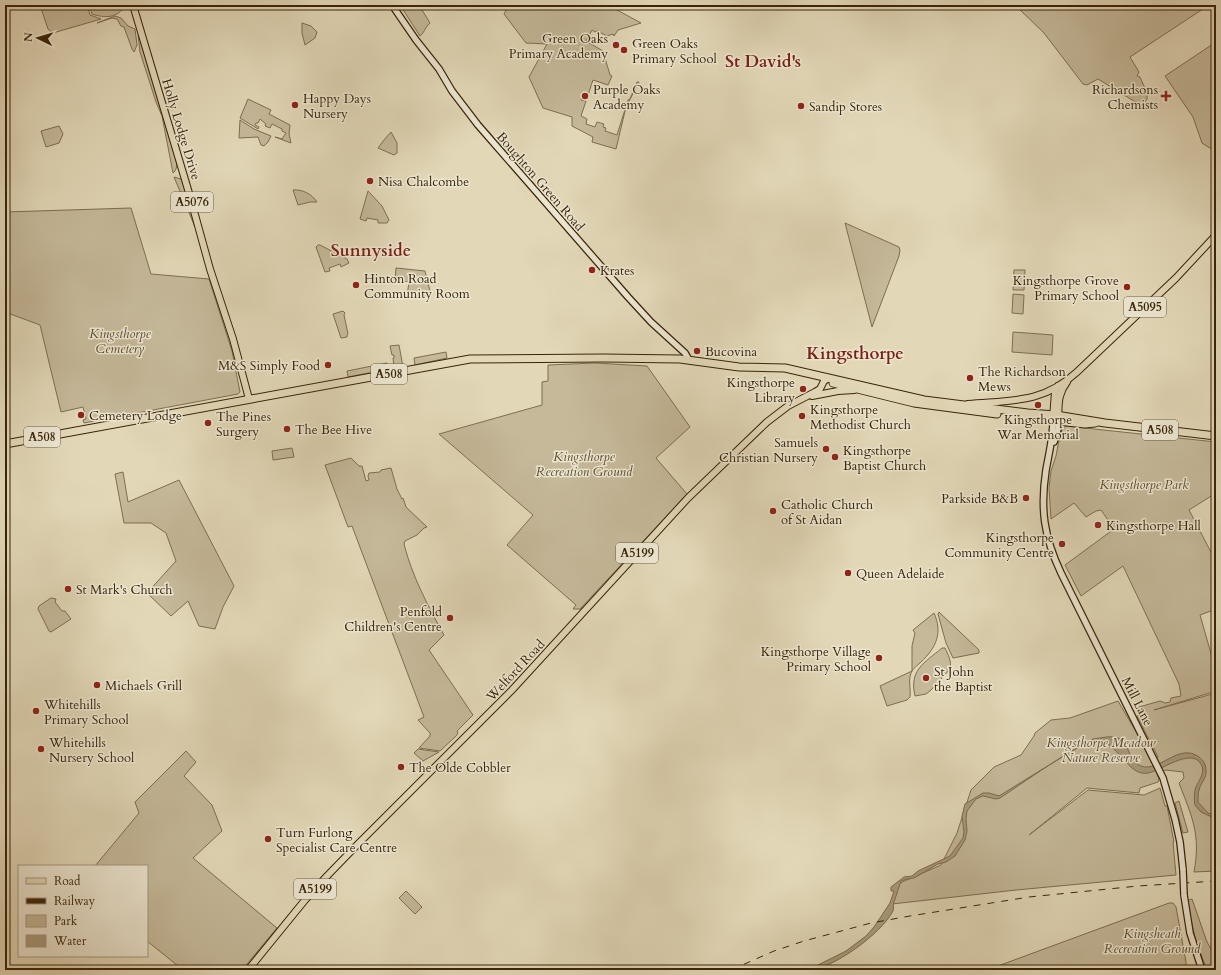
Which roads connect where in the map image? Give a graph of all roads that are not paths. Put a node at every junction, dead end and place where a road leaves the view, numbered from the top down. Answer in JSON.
{"nodes":[{"id":1,"x":133,"y":5,"type":"edge"},
{"id":2,"x":392,"y":5,"type":"edge"},
{"id":3,"x":1216,"y":235,"type":"edge"},
{"id":4,"x":689,"y":360,"type":"junction"},
{"id":5,"x":1071,"y":377,"type":"junction"},
{"id":6,"x":827,"y":379,"type":"junction"},
{"id":7,"x":1058,"y":386,"type":"junction"},
{"id":8,"x":862,"y":390,"type":"junction"},
{"id":9,"x":808,"y":396,"type":"junction"},
{"id":10,"x":249,"y":399,"type":"junction"},
{"id":11,"x":1018,"y":400,"type":"junction"},
{"id":12,"x":965,"y":404,"type":"junction"},
{"id":13,"x":998,"y":409,"type":"junction"},
{"id":14,"x":988,"y":413,"type":"junction"},
{"id":15,"x":1055,"y":420,"type":"junction"},
{"id":16,"x":1216,"y":436,"type":"edge"},
{"id":17,"x":5,"y":444,"type":"edge"},
{"id":18,"x":1044,"y":519,"type":"junction"},
{"id":19,"x":248,"y":970,"type":"edge"},
{"id":20,"x":1202,"y":970,"type":"edge"}],
"edges":[{"from":1,"to":10,"type":"main road","name":"Holly Lodge Drive","number":"A5076"},
{"from":2,"to":4,"type":"street","name":"Boughton Green Road"},
{"from":3,"to":5,"type":"main road","number":"A5095"},
{"from":4,"to":6,"type":"highway","number":"A508"},
{"from":4,"to":10,"type":"highway","number":"A508"},
{"from":5,"to":7,"type":"main road","number":"A5095"},
{"from":5,"to":15,"type":"main road","number":"A5095"},
{"from":6,"to":8,"type":"highway","number":"A508"},
{"from":6,"to":9,"type":"main road","name":"Welford Road","number":"A5199"},
{"from":6,"to":12,"type":"highway","number":"A508"},
{"from":7,"to":11,"type":"main road","number":"A5095"},
{"from":7,"to":15,"type":"main road"},
{"from":8,"to":9,"type":"main road","name":"Welford Road","number":"A5199"},
{"from":8,"to":14,"type":"highway","number":"A508"},
{"from":9,"to":19,"type":"main road","name":"Welford Road","number":"A5199"},
{"from":10,"to":17,"type":"highway","number":"A508"},
{"from":11,"to":12,"type":"main road","number":"A5095"},
{"from":11,"to":13,"type":"main road","number":"A5095"},
{"from":12,"to":13,"type":"highway","number":"A508"},
{"from":13,"to":14,"type":"main road","number":"A5095"},
{"from":13,"to":15,"type":"highway","number":"A508"},
{"from":14,"to":15,"type":"highway","number":"A508"},
{"from":15,"to":16,"type":"highway","number":"A508"},
{"from":15,"to":18,"type":"street","name":"Mill Lane"},
{"from":15,"to":18,"type":"street"},
{"from":18,"to":20,"type":"street","name":"Mill Lane","bridge":true}]}
